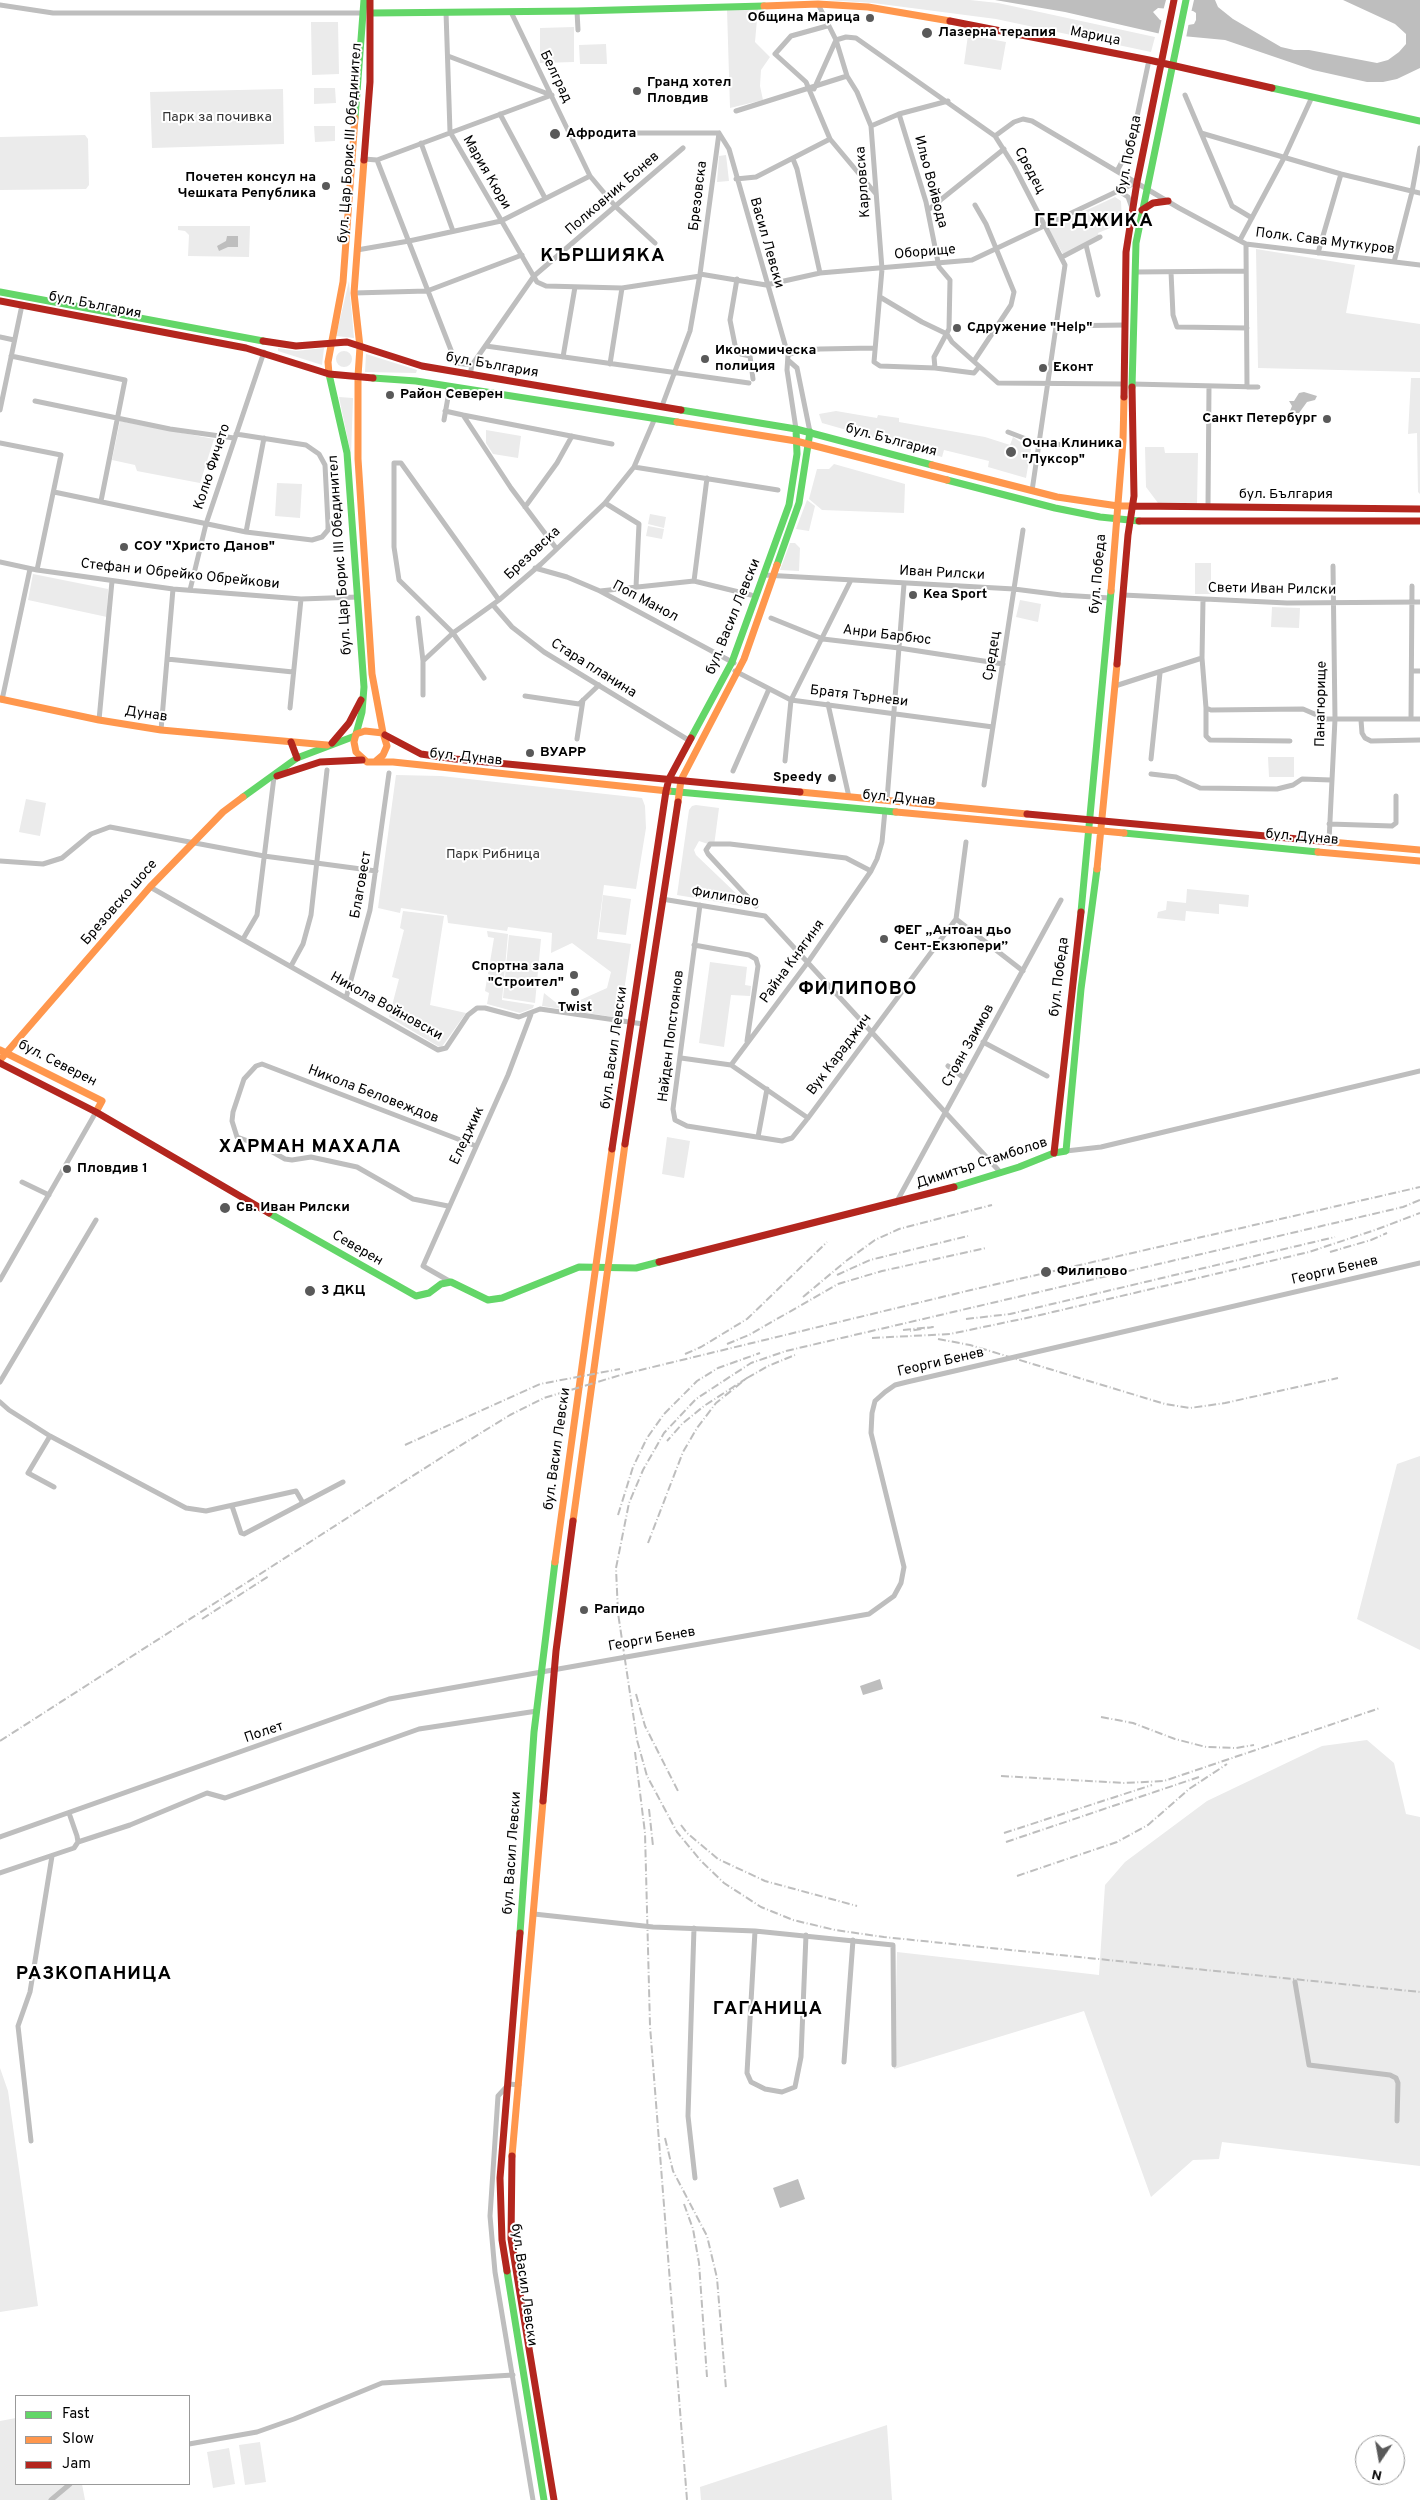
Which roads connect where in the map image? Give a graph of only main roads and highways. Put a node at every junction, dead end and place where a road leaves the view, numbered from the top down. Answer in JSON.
{"nodes":[{"id":1,"x":364,"y":0,"type":"edge"},
{"id":2,"x":370,"y":0,"type":"edge"},
{"id":3,"x":1174,"y":0,"type":"edge"},
{"id":4,"x":1186,"y":0,"type":"edge"},
{"id":5,"x":367,"y":13,"type":"junction"},
{"id":6,"x":1420,"y":121,"type":"edge"},
{"id":7,"x":1168,"y":201,"type":"road end"},
{"id":8,"x":1142,"y":210,"type":"junction"},
{"id":9,"x":0,"y":292,"type":"edge"},
{"id":10,"x":0,"y":301,"type":"edge"},
{"id":11,"x":331,"y":344,"type":"junction"},
{"id":12,"x":360,"y":347,"type":"junction"},
{"id":13,"x":329,"y":374,"type":"junction"},
{"id":14,"x":358,"y":376,"type":"junction"},
{"id":15,"x":796,"y":429,"type":"junction"},
{"id":16,"x":810,"y":432,"type":"junction"},
{"id":17,"x":796,"y":441,"type":"junction"},
{"id":18,"x":810,"y":444,"type":"junction"},
{"id":19,"x":1118,"y":506,"type":"junction"},
{"id":20,"x":1133,"y":506,"type":"junction"},
{"id":21,"x":1420,"y":509,"type":"edge"},
{"id":22,"x":1117,"y":519,"type":"junction"},
{"id":23,"x":1130,"y":521,"type":"junction"},
{"id":24,"x":1420,"y":521,"type":"edge"},
{"id":25,"x":768,"y":575,"type":"junction"},
{"id":26,"x":364,"y":692,"type":"junction"},
{"id":27,"x":1,"y":699,"type":"edge"},
{"id":28,"x":384,"y":734,"type":"junction"},
{"id":29,"x":355,"y":735,"type":"junction"},
{"id":30,"x":291,"y":742,"type":"junction"},
{"id":31,"x":330,"y":745,"type":"junction"},
{"id":32,"x":298,"y":758,"type":"junction"},
{"id":33,"x":362,"y":760,"type":"junction"},
{"id":34,"x":376,"y":761,"type":"junction"},
{"id":35,"x":273,"y":777,"type":"junction"},
{"id":36,"x":669,"y":779,"type":"junction"},
{"id":37,"x":681,"y":780,"type":"junction"},
{"id":38,"x":666,"y":791,"type":"junction"},
{"id":39,"x":678,"y":792,"type":"junction"},
{"id":40,"x":1090,"y":821,"type":"junction"},
{"id":41,"x":1103,"y":822,"type":"junction"},
{"id":42,"x":1090,"y":830,"type":"junction"},
{"id":43,"x":1102,"y":831,"type":"junction"},
{"id":44,"x":1420,"y":850,"type":"edge"},
{"id":45,"x":1420,"y":861,"type":"edge"},
{"id":46,"x":3,"y":1051,"type":"edge"},
{"id":47,"x":0,"y":1061,"type":"edge"},
{"id":48,"x":96,"y":1112,"type":"junction"},
{"id":49,"x":1066,"y":1151,"type":"joint"},
{"id":50,"x":1054,"y":1153,"type":"junction"},
{"id":51,"x":641,"y":1267,"type":"joint"},
{"id":52,"x":544,"y":2500,"type":"edge"},
{"id":53,"x":554,"y":2500,"type":"edge"}],
"edges":[{"from":1,"to":5,"type":"main road","name":"бул. Цар Борис III Обединител"},
{"from":2,"to":5,"type":"main road","name":"бул. Цар Борис III Обединител"},
{"from":3,"to":19,"type":"main road","name":"бул. Победа"},
{"from":4,"to":8,"type":"main road","name":"бул. Победа"},
{"from":5,"to":6,"type":"main road","name":"Марица"},
{"from":5,"to":11,"type":"main road","name":"бул. Цар Борис III Обединител"},
{"from":5,"to":12,"type":"main road","name":"бул. Цар Борис III Обединител"},
{"from":7,"to":8,"type":"main road"},
{"from":8,"to":20,"type":"main road","name":"бул. Победа"},
{"from":9,"to":11,"type":"main road","name":"бул. България"},
{"from":10,"to":13,"type":"main road","name":"бул. България"},
{"from":11,"to":12,"type":"main road","name":"бул. България"},
{"from":11,"to":13,"type":"main road","name":"бул. Цар Борис III Обединител"},
{"from":12,"to":14,"type":"main road","name":"бул. Цар Борис III Обединител"},
{"from":12,"to":15,"type":"main road","name":"бул. България"},
{"from":13,"to":14,"type":"main road","name":"бул. България"},
{"from":13,"to":26,"type":"main road","name":"бул. Цар Борис III Обединител"},
{"from":14,"to":17,"type":"main road","name":"бул. България"},
{"from":14,"to":28,"type":"main road","name":"бул. Цар Борис III Обединител"},
{"from":15,"to":16,"type":"main road","name":"бул. България"},
{"from":15,"to":17,"type":"main road","name":"бул. Васил Левски"},
{"from":16,"to":18,"type":"main road","name":"бул. Васил Левски"},
{"from":16,"to":19,"type":"main road","name":"бул. България"},
{"from":17,"to":18,"type":"main road","name":"бул. България"},
{"from":17,"to":25,"type":"main road","name":"бул. Васил Левски"},
{"from":18,"to":22,"type":"main road","name":"бул. България"},
{"from":18,"to":25,"type":"main road","name":"бул. Васил Левски"},
{"from":19,"to":20,"type":"main road","name":"бул. България"},
{"from":19,"to":22,"type":"main road","name":"бул. Победа"},
{"from":20,"to":21,"type":"main road","name":"бул. България"},
{"from":20,"to":23,"type":"main road","name":"бул. Победа"},
{"from":22,"to":23,"type":"main road","name":"бул. България"},
{"from":22,"to":40,"type":"main road","name":"бул. Победа"},
{"from":23,"to":24,"type":"main road","name":"бул. България"},
{"from":23,"to":41,"type":"main road","name":"бул. Победа"},
{"from":25,"to":36,"type":"main road","name":"бул. Васил Левски"},
{"from":25,"to":37,"type":"main road","name":"бул. Васил Левски"},
{"from":26,"to":29,"type":"main road","name":"бул. Цар Борис III Обединител"},
{"from":26,"to":31,"type":"main road"},
{"from":27,"to":30,"type":"main road","name":"Дунав"},
{"from":28,"to":29,"type":"main road"},
{"from":28,"to":34,"type":"main road"},
{"from":28,"to":36,"type":"main road","name":"бул. Дунав"},
{"from":29,"to":31,"type":"main road","name":"Брезовско шосе"},
{"from":29,"to":33,"type":"main road"},
{"from":30,"to":31,"type":"main road","name":"Дунав"},
{"from":30,"to":32,"type":"main road"},
{"from":31,"to":32,"type":"main road","name":"Брезовско шосе"},
{"from":32,"to":35,"type":"main road","name":"Брезовско шосе"},
{"from":33,"to":34,"type":"main road"},
{"from":33,"to":35,"type":"main road","name":"Брезовско шосе"},
{"from":34,"to":38,"type":"main road","name":"бул. Дунав"},
{"from":35,"to":46,"type":"main road","name":"Брезовско шосе"},
{"from":36,"to":37,"type":"main road","name":"бул. Дунав"},
{"from":36,"to":38,"type":"main road","name":"бул. Васил Левски"},
{"from":37,"to":39,"type":"main road","name":"бул. Васил Левски"},
{"from":37,"to":40,"type":"main road","name":"бул. Дунав"},
{"from":38,"to":39,"type":"main road","name":"бул. Дунав"},
{"from":38,"to":52,"type":"main road","name":"бул. Васил Левски"},
{"from":39,"to":42,"type":"main road","name":"бул. Дунав"},
{"from":39,"to":53,"type":"main road","name":"бул. Васил Левски"},
{"from":40,"to":41,"type":"main road","name":"бул. Дунав"},
{"from":40,"to":42,"type":"main road","name":"бул. Победа"},
{"from":41,"to":43,"type":"main road","name":"бул. Победа"},
{"from":41,"to":44,"type":"main road","name":"бул. Дунав"},
{"from":42,"to":43,"type":"main road","name":"бул. Дунав"},
{"from":42,"to":50,"type":"main road","name":"бул. Победа"},
{"from":43,"to":45,"type":"main road","name":"бул. Дунав"},
{"from":43,"to":49,"type":"main road","name":"бул. Победа"},
{"from":46,"to":47,"type":"main road","name":"Брезовско шосе"},
{"from":46,"to":48,"type":"main road","name":"бул. Северен"},
{"from":47,"to":48,"type":"main road","name":"бул. Северен"},
{"from":48,"to":51,"type":"main road","name":"Северен"},
{"from":49,"to":50,"type":"main road","name":"Димитър Стамболов"},
{"from":50,"to":51,"type":"main road","name":"Димитър Стамболов"}]}
